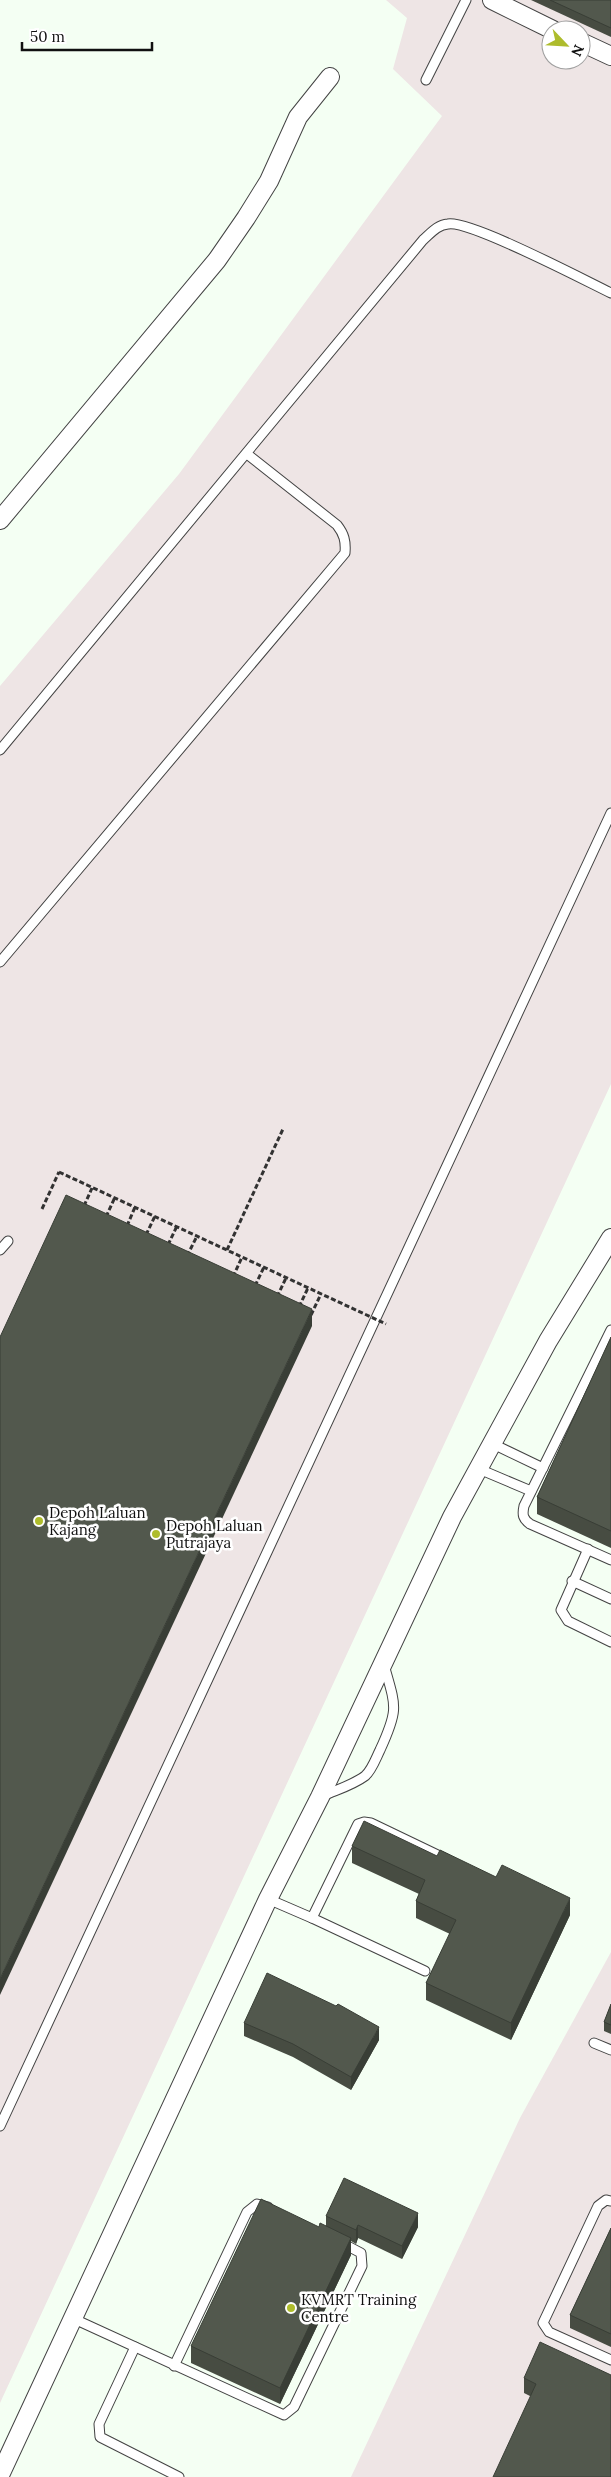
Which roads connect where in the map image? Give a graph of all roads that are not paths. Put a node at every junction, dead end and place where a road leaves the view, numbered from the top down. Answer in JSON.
{"nodes":[{"id":1,"x":466,"y":0,"type":"edge"},
{"id":2,"x":492,"y":0,"type":"edge"},
{"id":3,"x":541,"y":24,"type":"edge"},
{"id":4,"x":591,"y":47,"type":"edge"},
{"id":5,"x":611,"y":56,"type":"edge"},
{"id":6,"x":330,"y":77,"type":"dead end"},
{"id":7,"x":426,"y":80,"type":"dead end"},
{"id":8,"x":611,"y":293,"type":"edge"},
{"id":9,"x":247,"y":454,"type":"junction"},
{"id":10,"x":0,"y":520,"type":"edge"},
{"id":11,"x":0,"y":750,"type":"edge"},
{"id":12,"x":611,"y":813,"type":"edge"},
{"id":13,"x":0,"y":962,"type":"edge"},
{"id":14,"x":611,"y":1238,"type":"edge"},
{"id":15,"x":8,"y":1241,"type":"dead end"},
{"id":16,"x":0,"y":1250,"type":"edge"},
{"id":17,"x":610,"y":1336,"type":"edge"},
{"id":18,"x":491,"y":1443,"type":"junction"},
{"id":19,"x":543,"y":1468,"type":"junction"},
{"id":20,"x":478,"y":1469,"type":"junction"},
{"id":21,"x":531,"y":1491,"type":"junction"},
{"id":22,"x":588,"y":1549,"type":"junction"},
{"id":23,"x":611,"y":1560,"type":"edge"},
{"id":24,"x":572,"y":1581,"type":"junction"},
{"id":25,"x":611,"y":1600,"type":"edge"},
{"id":26,"x":611,"y":1642,"type":"edge"},
{"id":27,"x":384,"y":1662,"type":"junction"},
{"id":28,"x":320,"y":1797,"type":"junction"},
{"id":29,"x":446,"y":1859,"type":"edge"},
{"id":30,"x":268,"y":1899,"type":"junction"},
{"id":31,"x":312,"y":1918,"type":"junction"},
{"id":32,"x":425,"y":1971,"type":"dead end"},
{"id":33,"x":594,"y":2043,"type":"dead end"},
{"id":34,"x":611,"y":2050,"type":"edge"},
{"id":35,"x":0,"y":2126,"type":"edge"},
{"id":36,"x":611,"y":2201,"type":"edge"},
{"id":37,"x":281,"y":2214,"type":"edge"},
{"id":38,"x":331,"y":2237,"type":"edge"},
{"id":39,"x":72,"y":2318,"type":"junction"},
{"id":40,"x":135,"y":2347,"type":"junction"},
{"id":41,"x":611,"y":2360,"type":"edge"},
{"id":42,"x":174,"y":2366,"type":"junction"},
{"id":43,"x":0,"y":2474,"type":"edge"},
{"id":44,"x":180,"y":2477,"type":"edge"}],
"edges":[{"from":1,"to":7,"type":"lane"},
{"from":2,"to":3,"type":"street"},
{"from":4,"to":5,"type":"street"},
{"from":6,"to":10,"type":"street"},
{"from":8,"to":9,"type":"lane"},
{"from":9,"to":11,"type":"lane"},
{"from":9,"to":13,"type":"lane"},
{"from":12,"to":35,"type":"lane"},
{"from":14,"to":18,"type":"street"},
{"from":15,"to":16,"type":"lane"},
{"from":17,"to":19,"type":"lane"},
{"from":18,"to":19,"type":"lane"},
{"from":18,"to":20,"type":"street"},
{"from":19,"to":21,"type":"lane"},
{"from":20,"to":21,"type":"lane"},
{"from":20,"to":27,"type":"street"},
{"from":21,"to":22,"type":"lane"},
{"from":22,"to":23,"type":"lane"},
{"from":22,"to":24,"type":"lane"},
{"from":24,"to":25,"type":"lane"},
{"from":24,"to":26,"type":"lane"},
{"from":27,"to":28,"type":"street"},
{"from":27,"to":28,"type":"lane"},
{"from":28,"to":30,"type":"street"},
{"from":29,"to":31,"type":"lane"},
{"from":30,"to":31,"type":"lane"},
{"from":30,"to":39,"type":"street"},
{"from":31,"to":32,"type":"lane"},
{"from":33,"to":34,"type":"lane"},
{"from":36,"to":41,"type":"lane"},
{"from":37,"to":42,"type":"lane"},
{"from":38,"to":42,"type":"lane"},
{"from":39,"to":40,"type":"lane"},
{"from":39,"to":43,"type":"street"},
{"from":40,"to":42,"type":"lane"},
{"from":40,"to":44,"type":"lane"}]}
